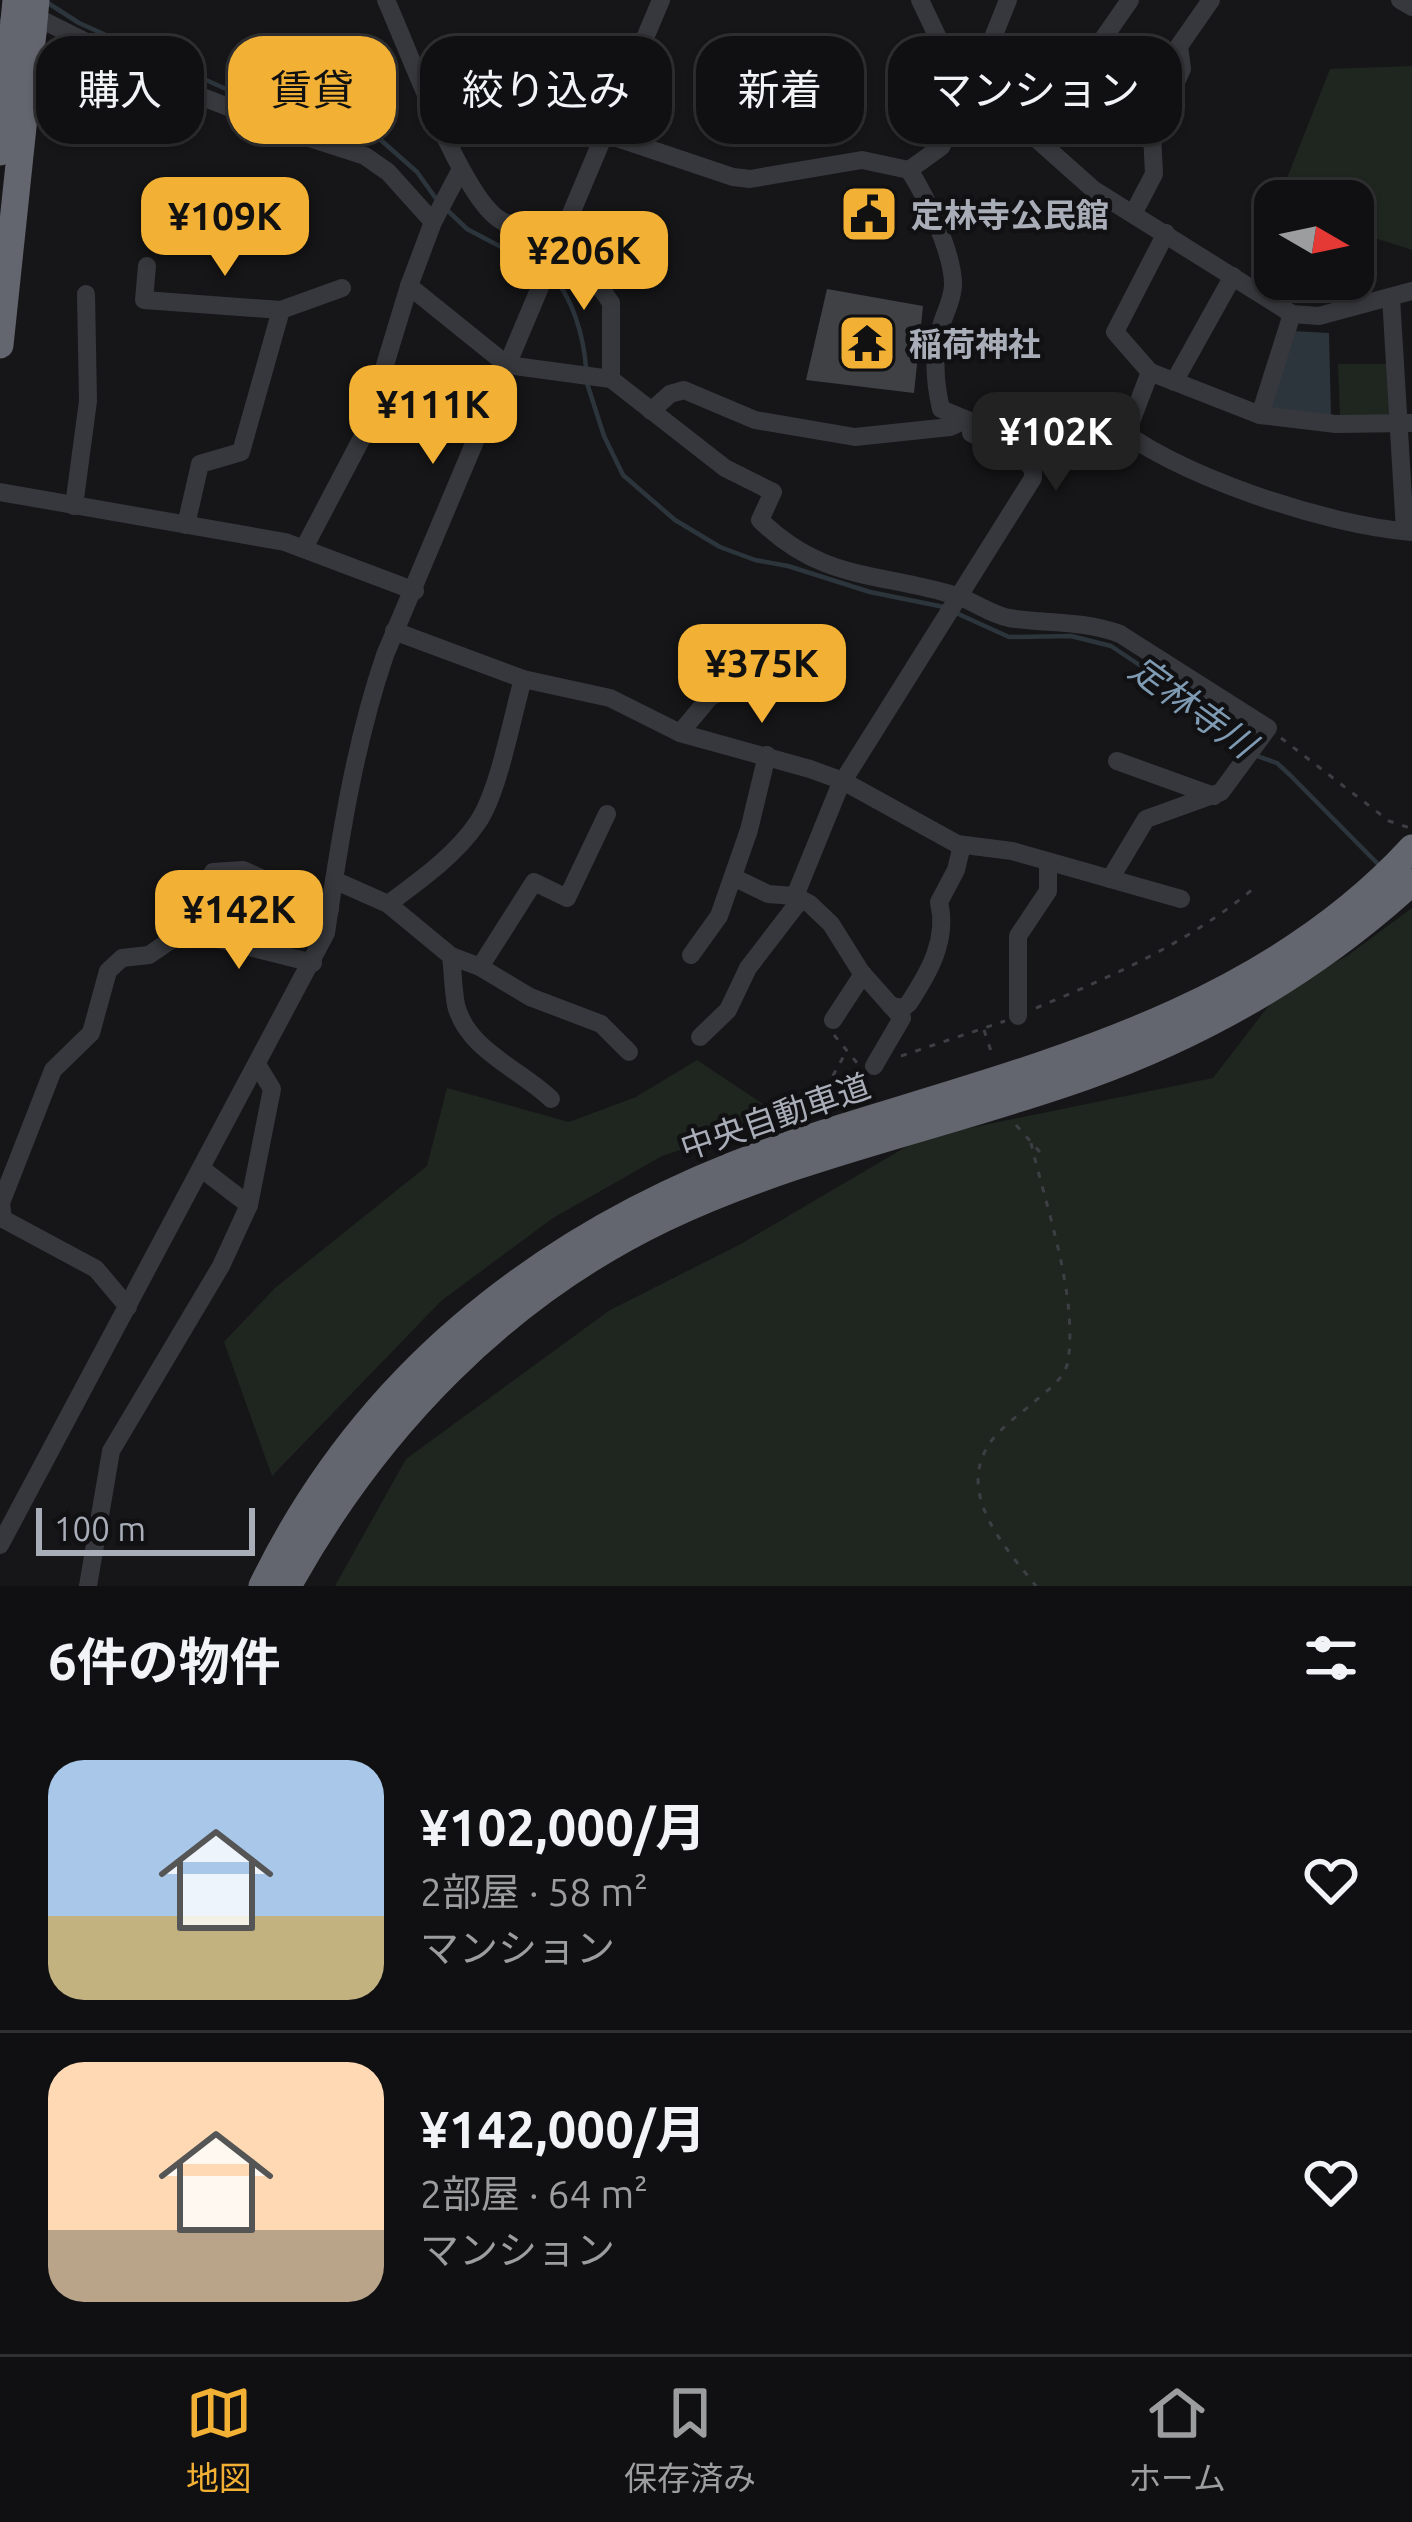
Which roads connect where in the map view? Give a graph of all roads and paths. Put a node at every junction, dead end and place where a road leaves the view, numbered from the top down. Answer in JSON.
{"nodes":[{"id":1,"x":36,"y":0,"type":"edge"},
{"id":2,"x":386,"y":0,"type":"edge"},
{"id":3,"x":662,"y":0,"type":"edge"},
{"id":4,"x":920,"y":0,"type":"edge"},
{"id":5,"x":1008,"y":0,"type":"edge"},
{"id":6,"x":1130,"y":0,"type":"edge"},
{"id":7,"x":1211,"y":0,"type":"edge"},
{"id":8,"x":1400,"y":0,"type":"edge"},
{"id":9,"x":1412,"y":7,"type":"edge"},
{"id":10,"x":17,"y":13,"type":"edge"},
{"id":11,"x":646,"y":36,"type":"edge"},
{"id":12,"x":937,"y":36,"type":"edge"},
{"id":13,"x":994,"y":36,"type":"edge"},
{"id":14,"x":1105,"y":36,"type":"edge"},
{"id":15,"x":597,"y":144,"type":"edge"},
{"id":16,"x":634,"y":144,"type":"edge"},
{"id":17,"x":943,"y":144,"type":"edge"},
{"id":18,"x":1041,"y":144,"type":"edge"},
{"id":19,"x":0,"y":152,"type":"edge"},
{"id":20,"x":461,"y":169,"type":"junction"},
{"id":21,"x":909,"y":170,"type":"junction"},
{"id":22,"x":1133,"y":214,"type":"junction"},
{"id":23,"x":433,"y":222,"type":"junction"},
{"id":24,"x":1166,"y":233,"type":"junction"},
{"id":25,"x":556,"y":242,"type":"junction"},
{"id":26,"x":147,"y":266,"type":"dead end"},
{"id":27,"x":1233,"y":277,"type":"junction"},
{"id":28,"x":409,"y":286,"type":"junction"},
{"id":29,"x":342,"y":288,"type":"dead end"},
{"id":30,"x":1412,"y":291,"type":"edge"},
{"id":31,"x":86,"y":294,"type":"dead end"},
{"id":32,"x":1391,"y":297,"type":"junction"},
{"id":33,"x":281,"y":310,"type":"junction"},
{"id":34,"x":1292,"y":314,"type":"junction"},
{"id":35,"x":0,"y":345,"type":"edge"},
{"id":36,"x":507,"y":365,"type":"junction"},
{"id":37,"x":1150,"y":372,"type":"junction"},
{"id":38,"x":611,"y":379,"type":"junction"},
{"id":39,"x":1174,"y":382,"type":"junction"},
{"id":40,"x":651,"y":411,"type":"junction"},
{"id":41,"x":1260,"y":415,"type":"junction"},
{"id":42,"x":959,"y":423,"type":"junction"},
{"id":43,"x":1405,"y":424,"type":"edge"},
{"id":44,"x":1126,"y":435,"type":"junction"},
{"id":45,"x":0,"y":492,"type":"edge"},
{"id":46,"x":74,"y":506,"type":"junction"},
{"id":47,"x":186,"y":525,"type":"junction"},
{"id":48,"x":1409,"y":531,"type":"edge"},
{"id":49,"x":304,"y":548,"type":"junction"},
{"id":50,"x":415,"y":591,"type":"junction"},
{"id":51,"x":960,"y":597,"type":"junction"},
{"id":52,"x":394,"y":631,"type":"junction"},
{"id":53,"x":743,"y":673,"type":"dead end"},
{"id":54,"x":524,"y":679,"type":"junction"},
{"id":55,"x":1268,"y":728,"type":"junction"},
{"id":56,"x":680,"y":733,"type":"junction"},
{"id":57,"x":767,"y":754,"type":"junction"},
{"id":58,"x":1117,"y":761,"type":"dead end"},
{"id":59,"x":842,"y":782,"type":"junction"},
{"id":60,"x":1214,"y":796,"type":"junction"},
{"id":61,"x":607,"y":814,"type":"dead end"},
{"id":62,"x":1412,"y":828,"type":"edge"},
{"id":63,"x":962,"y":845,"type":"junction"},
{"id":64,"x":1412,"y":848,"type":"edge"},
{"id":65,"x":1048,"y":863,"type":"junction"},
{"id":66,"x":733,"y":877,"type":"junction"},
{"id":67,"x":1110,"y":879,"type":"junction"},
{"id":68,"x":334,"y":880,"type":"junction"},
{"id":69,"x":1412,"y":882,"type":"edge"},
{"id":70,"x":798,"y":897,"type":"junction"},
{"id":71,"x":1181,"y":899,"type":"dead end"},
{"id":72,"x":388,"y":904,"type":"junction"},
{"id":73,"x":330,"y":909,"type":"junction"},
{"id":74,"x":1348,"y":921,"type":"junction"},
{"id":75,"x":178,"y":929,"type":"junction"},
{"id":76,"x":691,"y":955,"type":"dead end"},
{"id":77,"x":451,"y":956,"type":"junction"},
{"id":78,"x":313,"y":963,"type":"junction"},
{"id":79,"x":480,"y":968,"type":"junction"},
{"id":80,"x":863,"y":974,"type":"junction"},
{"id":81,"x":891,"y":1006,"type":"junction"},
{"id":82,"x":1018,"y":1016,"type":"dead end"},
{"id":83,"x":833,"y":1020,"type":"dead end"},
{"id":84,"x":984,"y":1030,"type":"dead end"},
{"id":85,"x":700,"y":1037,"type":"dead end"},
{"id":86,"x":629,"y":1052,"type":"dead end"},
{"id":87,"x":846,"y":1052,"type":"dead end"},
{"id":88,"x":993,"y":1057,"type":"dead end"},
{"id":89,"x":258,"y":1066,"type":"junction"},
{"id":90,"x":874,"y":1066,"type":"dead end"},
{"id":91,"x":812,"y":1097,"type":"dead end"},
{"id":92,"x":550,"y":1099,"type":"dead end"},
{"id":93,"x":1016,"y":1125,"type":"dead end"},
{"id":94,"x":1031,"y":1143,"type":"junction"},
{"id":95,"x":1040,"y":1152,"type":"dead end"},
{"id":96,"x":202,"y":1169,"type":"junction"},
{"id":97,"x":249,"y":1205,"type":"junction"},
{"id":98,"x":128,"y":1307,"type":"junction"},
{"id":99,"x":0,"y":1545,"type":"edge"},
{"id":100,"x":88,"y":1586,"type":"edge"},
{"id":101,"x":262,"y":1586,"type":"edge"},
{"id":102,"x":288,"y":1586,"type":"edge"},
{"id":103,"x":1036,"y":1586,"type":"edge"}],
"edges":[{"from":1,"to":10,"type":"highway","bridge":true},
{"from":2,"to":20,"type":"street"},
{"from":3,"to":11,"type":"street"},
{"from":4,"to":12,"type":"street"},
{"from":5,"to":13,"type":"street"},
{"from":6,"to":14,"type":"street"},
{"from":7,"to":22,"type":"street"},
{"from":8,"to":9,"type":"street"},
{"from":10,"to":19,"type":"highway"},
{"from":10,"to":23,"type":"street"},
{"from":10,"to":35,"type":"highway"},
{"from":15,"to":25,"type":"street"},
{"from":16,"to":21,"type":"street"},
{"from":17,"to":21,"type":"street"},
{"from":18,"to":22,"type":"street"},
{"from":20,"to":23,"type":"street"},
{"from":20,"to":25,"type":"street"},
{"from":21,"to":42,"type":"street"},
{"from":22,"to":24,"type":"street"},
{"from":23,"to":28,"type":"street"},
{"from":24,"to":27,"type":"street"},
{"from":24,"to":37,"type":"street"},
{"from":25,"to":36,"type":"street"},
{"from":25,"to":38,"type":"street"},
{"from":26,"to":33,"type":"street"},
{"from":27,"to":34,"type":"street"},
{"from":27,"to":39,"type":"street"},
{"from":28,"to":36,"type":"street"},
{"from":28,"to":49,"type":"street"},
{"from":29,"to":33,"type":"street"},
{"from":30,"to":32,"type":"street"},
{"from":31,"to":46,"type":"street"},
{"from":32,"to":34,"type":"street"},
{"from":32,"to":43,"type":"street"},
{"from":33,"to":47,"type":"street"},
{"from":34,"to":41,"type":"street"},
{"from":36,"to":38,"type":"street"},
{"from":36,"to":50,"type":"street"},
{"from":37,"to":39,"type":"street"},
{"from":37,"to":44,"type":"street"},
{"from":38,"to":40,"type":"street"},
{"from":39,"to":41,"type":"street"},
{"from":40,"to":42,"type":"street"},
{"from":40,"to":51,"type":"street"},
{"from":41,"to":43,"type":"street"},
{"from":42,"to":44,"type":"street"},
{"from":42,"to":51,"type":"street"},
{"from":43,"to":48,"type":"street"},
{"from":44,"to":48,"type":"street"},
{"from":45,"to":46,"type":"street"},
{"from":46,"to":47,"type":"street"},
{"from":47,"to":49,"type":"street"},
{"from":49,"to":50,"type":"street"},
{"from":50,"to":52,"type":"street"},
{"from":51,"to":55,"type":"street"},
{"from":51,"to":59,"type":"street"},
{"from":52,"to":54,"type":"street"},
{"from":52,"to":68,"type":"street"},
{"from":53,"to":56,"type":"street"},
{"from":54,"to":56,"type":"street"},
{"from":54,"to":72,"type":"street"},
{"from":55,"to":60,"type":"street"},
{"from":55,"to":62,"type":"path"},
{"from":56,"to":57,"type":"street"},
{"from":57,"to":59,"type":"street"},
{"from":57,"to":66,"type":"street"},
{"from":58,"to":60,"type":"street"},
{"from":59,"to":63,"type":"street"},
{"from":59,"to":70,"type":"street"},
{"from":60,"to":67,"type":"street"},
{"from":61,"to":79,"type":"street"},
{"from":63,"to":65,"type":"street"},
{"from":63,"to":81,"type":"street"},
{"from":64,"to":74,"type":"highway","name":"中央自動車道"},
{"from":65,"to":67,"type":"street"},
{"from":65,"to":82,"type":"street"},
{"from":66,"to":70,"type":"street"},
{"from":66,"to":76,"type":"street"},
{"from":67,"to":71,"type":"street"},
{"from":68,"to":72,"type":"street"},
{"from":68,"to":73,"type":"street"},
{"from":69,"to":74,"type":"highway","name":"中央自動車道"},
{"from":70,"to":80,"type":"street"},
{"from":70,"to":85,"type":"street"},
{"from":72,"to":77,"type":"street"},
{"from":73,"to":75,"type":"street"},
{"from":73,"to":78,"type":"street"},
{"from":74,"to":101,"type":"highway","name":"中央自動車道"},
{"from":74,"to":102,"type":"highway","name":"中央自動車道"},
{"from":75,"to":78,"type":"street"},
{"from":75,"to":98,"type":"street"},
{"from":77,"to":79,"type":"street"},
{"from":77,"to":92,"type":"street"},
{"from":78,"to":89,"type":"street"},
{"from":79,"to":86,"type":"street"},
{"from":80,"to":81,"type":"street"},
{"from":80,"to":83,"type":"street"},
{"from":81,"to":90,"type":"street"},
{"from":84,"to":88,"type":"path"},
{"from":87,"to":91,"type":"path"},
{"from":89,"to":96,"type":"street"},
{"from":89,"to":97,"type":"street"},
{"from":93,"to":94,"type":"path"},
{"from":94,"to":95,"type":"path"},
{"from":94,"to":103,"type":"path"},
{"from":96,"to":97,"type":"street"},
{"from":96,"to":98,"type":"street"},
{"from":97,"to":100,"type":"street"},
{"from":98,"to":99,"type":"street"}]}
